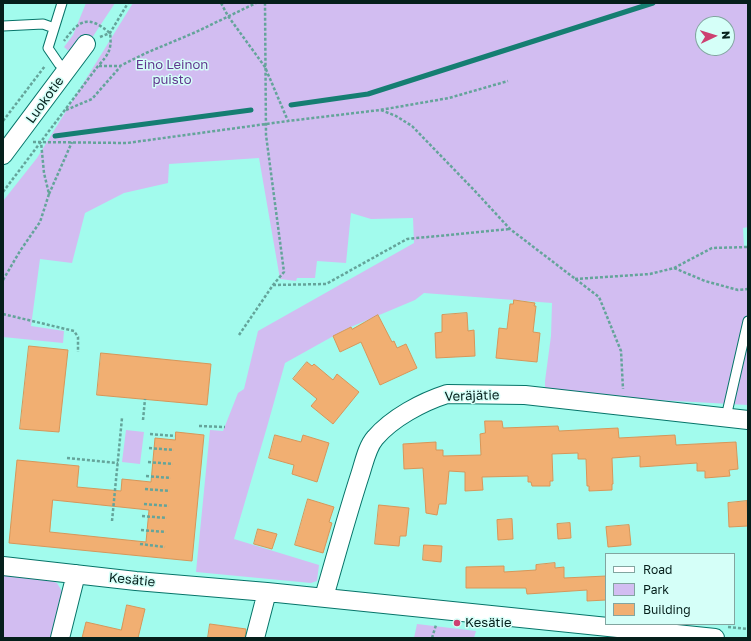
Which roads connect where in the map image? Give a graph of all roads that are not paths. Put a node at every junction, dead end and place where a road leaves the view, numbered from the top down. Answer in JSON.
{"nodes":[{"id":1,"x":62,"y":3,"type":"edge"},
{"id":2,"x":3,"y":26,"type":"edge"},
{"id":3,"x":54,"y":28,"type":"junction"},
{"id":4,"x":86,"y":44,"type":"road end"},
{"id":5,"x":67,"y":70,"type":"junction"},
{"id":6,"x":8,"y":149,"type":"edge"},
{"id":7,"x":748,"y":321,"type":"edge"},
{"id":8,"x":726,"y":417,"type":"junction"},
{"id":9,"x":748,"y":420,"type":"edge"},
{"id":10,"x":3,"y":566,"type":"edge"},
{"id":11,"x":76,"y":574,"type":"junction"},
{"id":12,"x":267,"y":592,"type":"junction"},
{"id":13,"x":324,"y":598,"type":"junction"},
{"id":14,"x":629,"y":633,"type":"edge"},
{"id":15,"x":60,"y":638,"type":"edge"},
{"id":16,"x":255,"y":638,"type":"edge"},
{"id":17,"x":715,"y":638,"type":"edge"}],
"edges":[{"from":1,"to":3,"type":"lane"},
{"from":2,"to":3,"type":"lane"},
{"from":3,"to":5,"type":"lane"},
{"from":4,"to":5,"type":"street","name":"Luokotie"},
{"from":5,"to":6,"type":"street","name":"Luokotie"},
{"from":7,"to":8,"type":"lane"},
{"from":8,"to":9,"type":"street","name":"Veräjätie"},
{"from":8,"to":13,"type":"street","name":"Veräjätie"},
{"from":10,"to":11,"type":"street","name":"Kesätie"},
{"from":11,"to":12,"type":"street","name":"Kesätie"},
{"from":11,"to":15,"type":"street"},
{"from":12,"to":13,"type":"street","name":"Kesätie"},
{"from":12,"to":16,"type":"street"},
{"from":13,"to":14,"type":"street","name":"Kesätie"},
{"from":14,"to":17,"type":"street","name":"Kesätie"}]}
